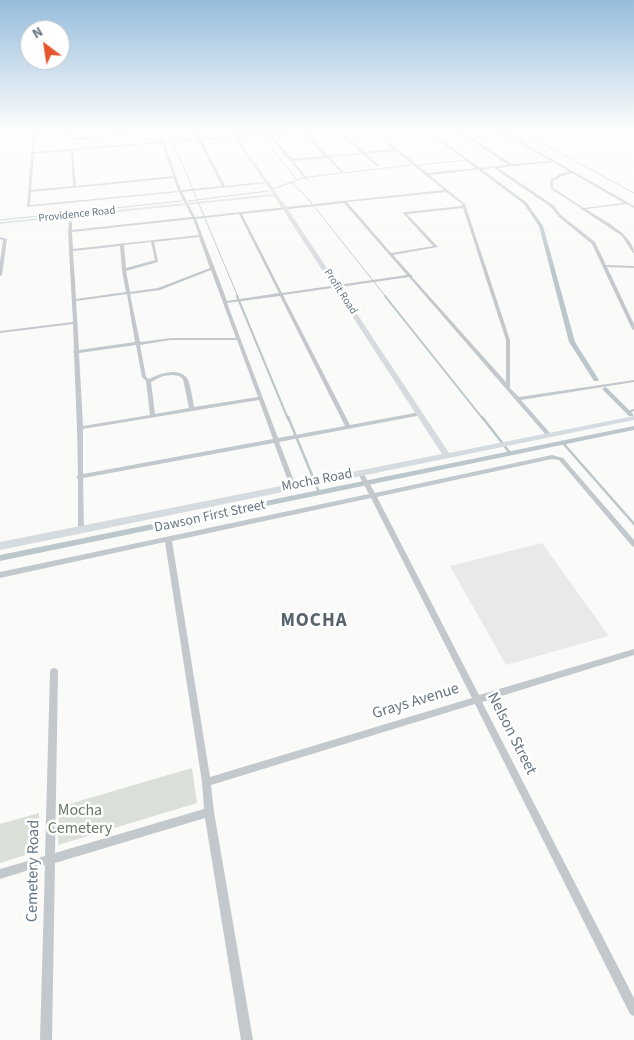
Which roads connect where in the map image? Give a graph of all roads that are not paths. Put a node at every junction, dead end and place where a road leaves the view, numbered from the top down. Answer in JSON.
{"nodes":[{"id":1,"x":30,"y":179,"type":"edge"},
{"id":2,"x":74,"y":179,"type":"edge"},
{"id":3,"x":157,"y":179,"type":"edge"},
{"id":4,"x":175,"y":179,"type":"edge"},
{"id":5,"x":219,"y":179,"type":"edge"},
{"id":6,"x":263,"y":179,"type":"edge"},
{"id":7,"x":431,"y":179,"type":"edge"},
{"id":8,"x":511,"y":179,"type":"edge"},
{"id":9,"x":554,"y":179,"type":"edge"},
{"id":10,"x":585,"y":179,"type":"edge"},
{"id":11,"x":265,"y":182,"type":"junction"},
{"id":12,"x":75,"y":186,"type":"junction"},
{"id":13,"x":224,"y":187,"type":"junction"},
{"id":14,"x":29,"y":191,"type":"junction"},
{"id":15,"x":180,"y":191,"type":"junction"},
{"id":16,"x":446,"y":191,"type":"junction"},
{"id":17,"x":274,"y":195,"type":"junction"},
{"id":18,"x":345,"y":202,"type":"junction"},
{"id":19,"x":628,"y":203,"type":"junction"},
{"id":20,"x":186,"y":204,"type":"junction"},
{"id":21,"x":464,"y":206,"type":"junction"},
{"id":22,"x":634,"y":207,"type":"edge"},
{"id":23,"x":284,"y":208,"type":"junction"},
{"id":24,"x":582,"y":209,"type":"junction"},
{"id":25,"x":240,"y":213,"type":"junction"},
{"id":26,"x":194,"y":218,"type":"junction"},
{"id":27,"x":70,"y":222,"type":"dead end"},
{"id":28,"x":0,"y":223,"type":"edge"},
{"id":29,"x":70,"y":231,"type":"junction"},
{"id":30,"x":201,"y":236,"type":"junction"},
{"id":31,"x":0,"y":238,"type":"edge"},
{"id":32,"x":152,"y":242,"type":"junction"},
{"id":33,"x":122,"y":245,"type":"junction"},
{"id":34,"x":71,"y":250,"type":"junction"},
{"id":35,"x":634,"y":252,"type":"edge"},
{"id":36,"x":392,"y":254,"type":"junction"},
{"id":37,"x":605,"y":266,"type":"junction"},
{"id":38,"x":634,"y":267,"type":"edge"},
{"id":39,"x":213,"y":268,"type":"junction"},
{"id":40,"x":124,"y":270,"type":"junction"},
{"id":41,"x":0,"y":275,"type":"edge"},
{"id":42,"x":411,"y":276,"type":"junction"},
{"id":43,"x":337,"y":287,"type":"junction"},
{"id":44,"x":130,"y":293,"type":"junction"},
{"id":45,"x":282,"y":294,"type":"junction"},
{"id":46,"x":74,"y":300,"type":"junction"},
{"id":47,"x":225,"y":302,"type":"junction"},
{"id":48,"x":74,"y":323,"type":"junction"},
{"id":49,"x":634,"y":329,"type":"edge"},
{"id":50,"x":0,"y":332,"type":"edge"},
{"id":51,"x":239,"y":340,"type":"junction"},
{"id":52,"x":138,"y":342,"type":"junction"},
{"id":53,"x":75,"y":352,"type":"junction"},
{"id":54,"x":148,"y":381,"type":"junction"},
{"id":55,"x":634,"y":381,"type":"edge"},
{"id":56,"x":508,"y":387,"type":"junction"},
{"id":57,"x":261,"y":398,"type":"junction"},
{"id":58,"x":518,"y":399,"type":"junction"},
{"id":59,"x":192,"y":409,"type":"junction"},
{"id":60,"x":420,"y":414,"type":"junction"},
{"id":61,"x":153,"y":416,"type":"junction"},
{"id":62,"x":634,"y":418,"type":"edge"},
{"id":63,"x":348,"y":427,"type":"junction"},
{"id":64,"x":80,"y":428,"type":"junction"},
{"id":65,"x":548,"y":434,"type":"junction"},
{"id":66,"x":276,"y":440,"type":"junction"},
{"id":67,"x":448,"y":454,"type":"junction"},
{"id":68,"x":361,"y":475,"type":"junction"},
{"id":69,"x":79,"y":477,"type":"junction"},
{"id":70,"x":293,"y":486,"type":"junction"},
{"id":71,"x":372,"y":492,"type":"junction"},
{"id":72,"x":81,"y":529,"type":"junction"},
{"id":73,"x":168,"y":539,"type":"junction"},
{"id":74,"x":634,"y":544,"type":"edge"},
{"id":75,"x":0,"y":546,"type":"edge"},
{"id":76,"x":0,"y":574,"type":"edge"},
{"id":77,"x":634,"y":652,"type":"edge"},
{"id":78,"x":54,"y":672,"type":"dead end"},
{"id":79,"x":476,"y":699,"type":"junction"},
{"id":80,"x":206,"y":782,"type":"junction"},
{"id":81,"x":210,"y":812,"type":"junction"},
{"id":82,"x":49,"y":860,"type":"junction"},
{"id":83,"x":0,"y":874,"type":"edge"},
{"id":84,"x":634,"y":1010,"type":"edge"},
{"id":85,"x":46,"y":1040,"type":"edge"},
{"id":86,"x":247,"y":1040,"type":"edge"}],
"edges":[{"from":1,"to":14,"type":"street"},
{"from":2,"to":12,"type":"street"},
{"from":3,"to":12,"type":"street"},
{"from":4,"to":15,"type":"street"},
{"from":5,"to":13,"type":"street"},
{"from":6,"to":11,"type":"street","name":"Profit Road"},
{"from":7,"to":16,"type":"street"},
{"from":8,"to":37,"type":"street"},
{"from":9,"to":24,"type":"street"},
{"from":10,"to":19,"type":"street"},
{"from":11,"to":13,"type":"street"},
{"from":11,"to":17,"type":"street","name":"Profit Road"},
{"from":12,"to":14,"type":"street"},
{"from":13,"to":15,"type":"street"},
{"from":14,"to":15,"type":"street"},
{"from":15,"to":20,"type":"street"},
{"from":16,"to":18,"type":"street"},
{"from":16,"to":21,"type":"street"},
{"from":17,"to":20,"type":"street","name":"Providence Road"},
{"from":17,"to":23,"type":"street","name":"Profit Road"},
{"from":18,"to":23,"type":"street"},
{"from":18,"to":36,"type":"street"},
{"from":19,"to":22,"type":"street"},
{"from":19,"to":24,"type":"street"},
{"from":20,"to":26,"type":"street"},
{"from":20,"to":28,"type":"street","name":"Providence Road"},
{"from":21,"to":36,"type":"street"},
{"from":21,"to":56,"type":"street"},
{"from":23,"to":25,"type":"street"},
{"from":23,"to":43,"type":"street","name":"Profit Road"},
{"from":24,"to":35,"type":"street"},
{"from":25,"to":26,"type":"street"},
{"from":25,"to":45,"type":"street"},
{"from":26,"to":29,"type":"street"},
{"from":26,"to":30,"type":"street"},
{"from":27,"to":29,"type":"street"},
{"from":29,"to":34,"type":"street"},
{"from":30,"to":32,"type":"street"},
{"from":30,"to":39,"type":"street"},
{"from":31,"to":41,"type":"street"},
{"from":32,"to":33,"type":"street"},
{"from":32,"to":40,"type":"street"},
{"from":33,"to":34,"type":"street"},
{"from":33,"to":40,"type":"street"},
{"from":34,"to":46,"type":"street"},
{"from":36,"to":42,"type":"street"},
{"from":37,"to":38,"type":"street"},
{"from":37,"to":49,"type":"street"},
{"from":39,"to":44,"type":"street"},
{"from":39,"to":47,"type":"street"},
{"from":40,"to":44,"type":"street"},
{"from":42,"to":43,"type":"street"},
{"from":42,"to":56,"type":"street"},
{"from":43,"to":45,"type":"street"},
{"from":43,"to":60,"type":"street","name":"Profit Road"},
{"from":44,"to":46,"type":"street"},
{"from":44,"to":52,"type":"street"},
{"from":45,"to":47,"type":"street"},
{"from":45,"to":63,"type":"street"},
{"from":46,"to":48,"type":"street"},
{"from":47,"to":51,"type":"street"},
{"from":48,"to":50,"type":"street"},
{"from":48,"to":53,"type":"street"},
{"from":51,"to":52,"type":"street"},
{"from":51,"to":57,"type":"street"},
{"from":52,"to":53,"type":"street"},
{"from":52,"to":54,"type":"street"},
{"from":53,"to":64,"type":"street"},
{"from":54,"to":59,"type":"street"},
{"from":54,"to":61,"type":"street"},
{"from":55,"to":58,"type":"street"},
{"from":56,"to":58,"type":"street"},
{"from":57,"to":59,"type":"street"},
{"from":57,"to":66,"type":"street"},
{"from":58,"to":65,"type":"street"},
{"from":59,"to":61,"type":"street"},
{"from":60,"to":63,"type":"street"},
{"from":60,"to":67,"type":"street","name":"Profit Road"},
{"from":61,"to":64,"type":"street"},
{"from":62,"to":65,"type":"street","name":"Mocha Road"},
{"from":63,"to":66,"type":"street"},
{"from":64,"to":69,"type":"street"},
{"from":65,"to":67,"type":"street","name":"Mocha Road"},
{"from":66,"to":69,"type":"street"},
{"from":66,"to":70,"type":"street"},
{"from":67,"to":68,"type":"street","name":"Mocha Road"},
{"from":68,"to":70,"type":"street","name":"Mocha Road"},
{"from":68,"to":71,"type":"street","name":"Nelson Street"},
{"from":69,"to":72,"type":"street"},
{"from":70,"to":72,"type":"street","name":"Mocha Road"},
{"from":71,"to":73,"type":"street","name":"Dawson First Street"},
{"from":71,"to":74,"type":"street","name":"Dawson First Street"},
{"from":71,"to":79,"type":"street","name":"Nelson Street"},
{"from":72,"to":75,"type":"street","name":"Mocha Road"},
{"from":73,"to":76,"type":"street","name":"Dawson First Street"},
{"from":73,"to":80,"type":"street"},
{"from":77,"to":79,"type":"street","name":"Grays Avenue"},
{"from":78,"to":82,"type":"street","name":"Cemetery Road"},
{"from":79,"to":80,"type":"street","name":"Grays Avenue"},
{"from":79,"to":84,"type":"street","name":"Nelson Street"},
{"from":80,"to":81,"type":"street"},
{"from":81,"to":82,"type":"street"},
{"from":81,"to":86,"type":"street"},
{"from":82,"to":83,"type":"street"},
{"from":82,"to":85,"type":"street","name":"Cemetery Road"}]}
